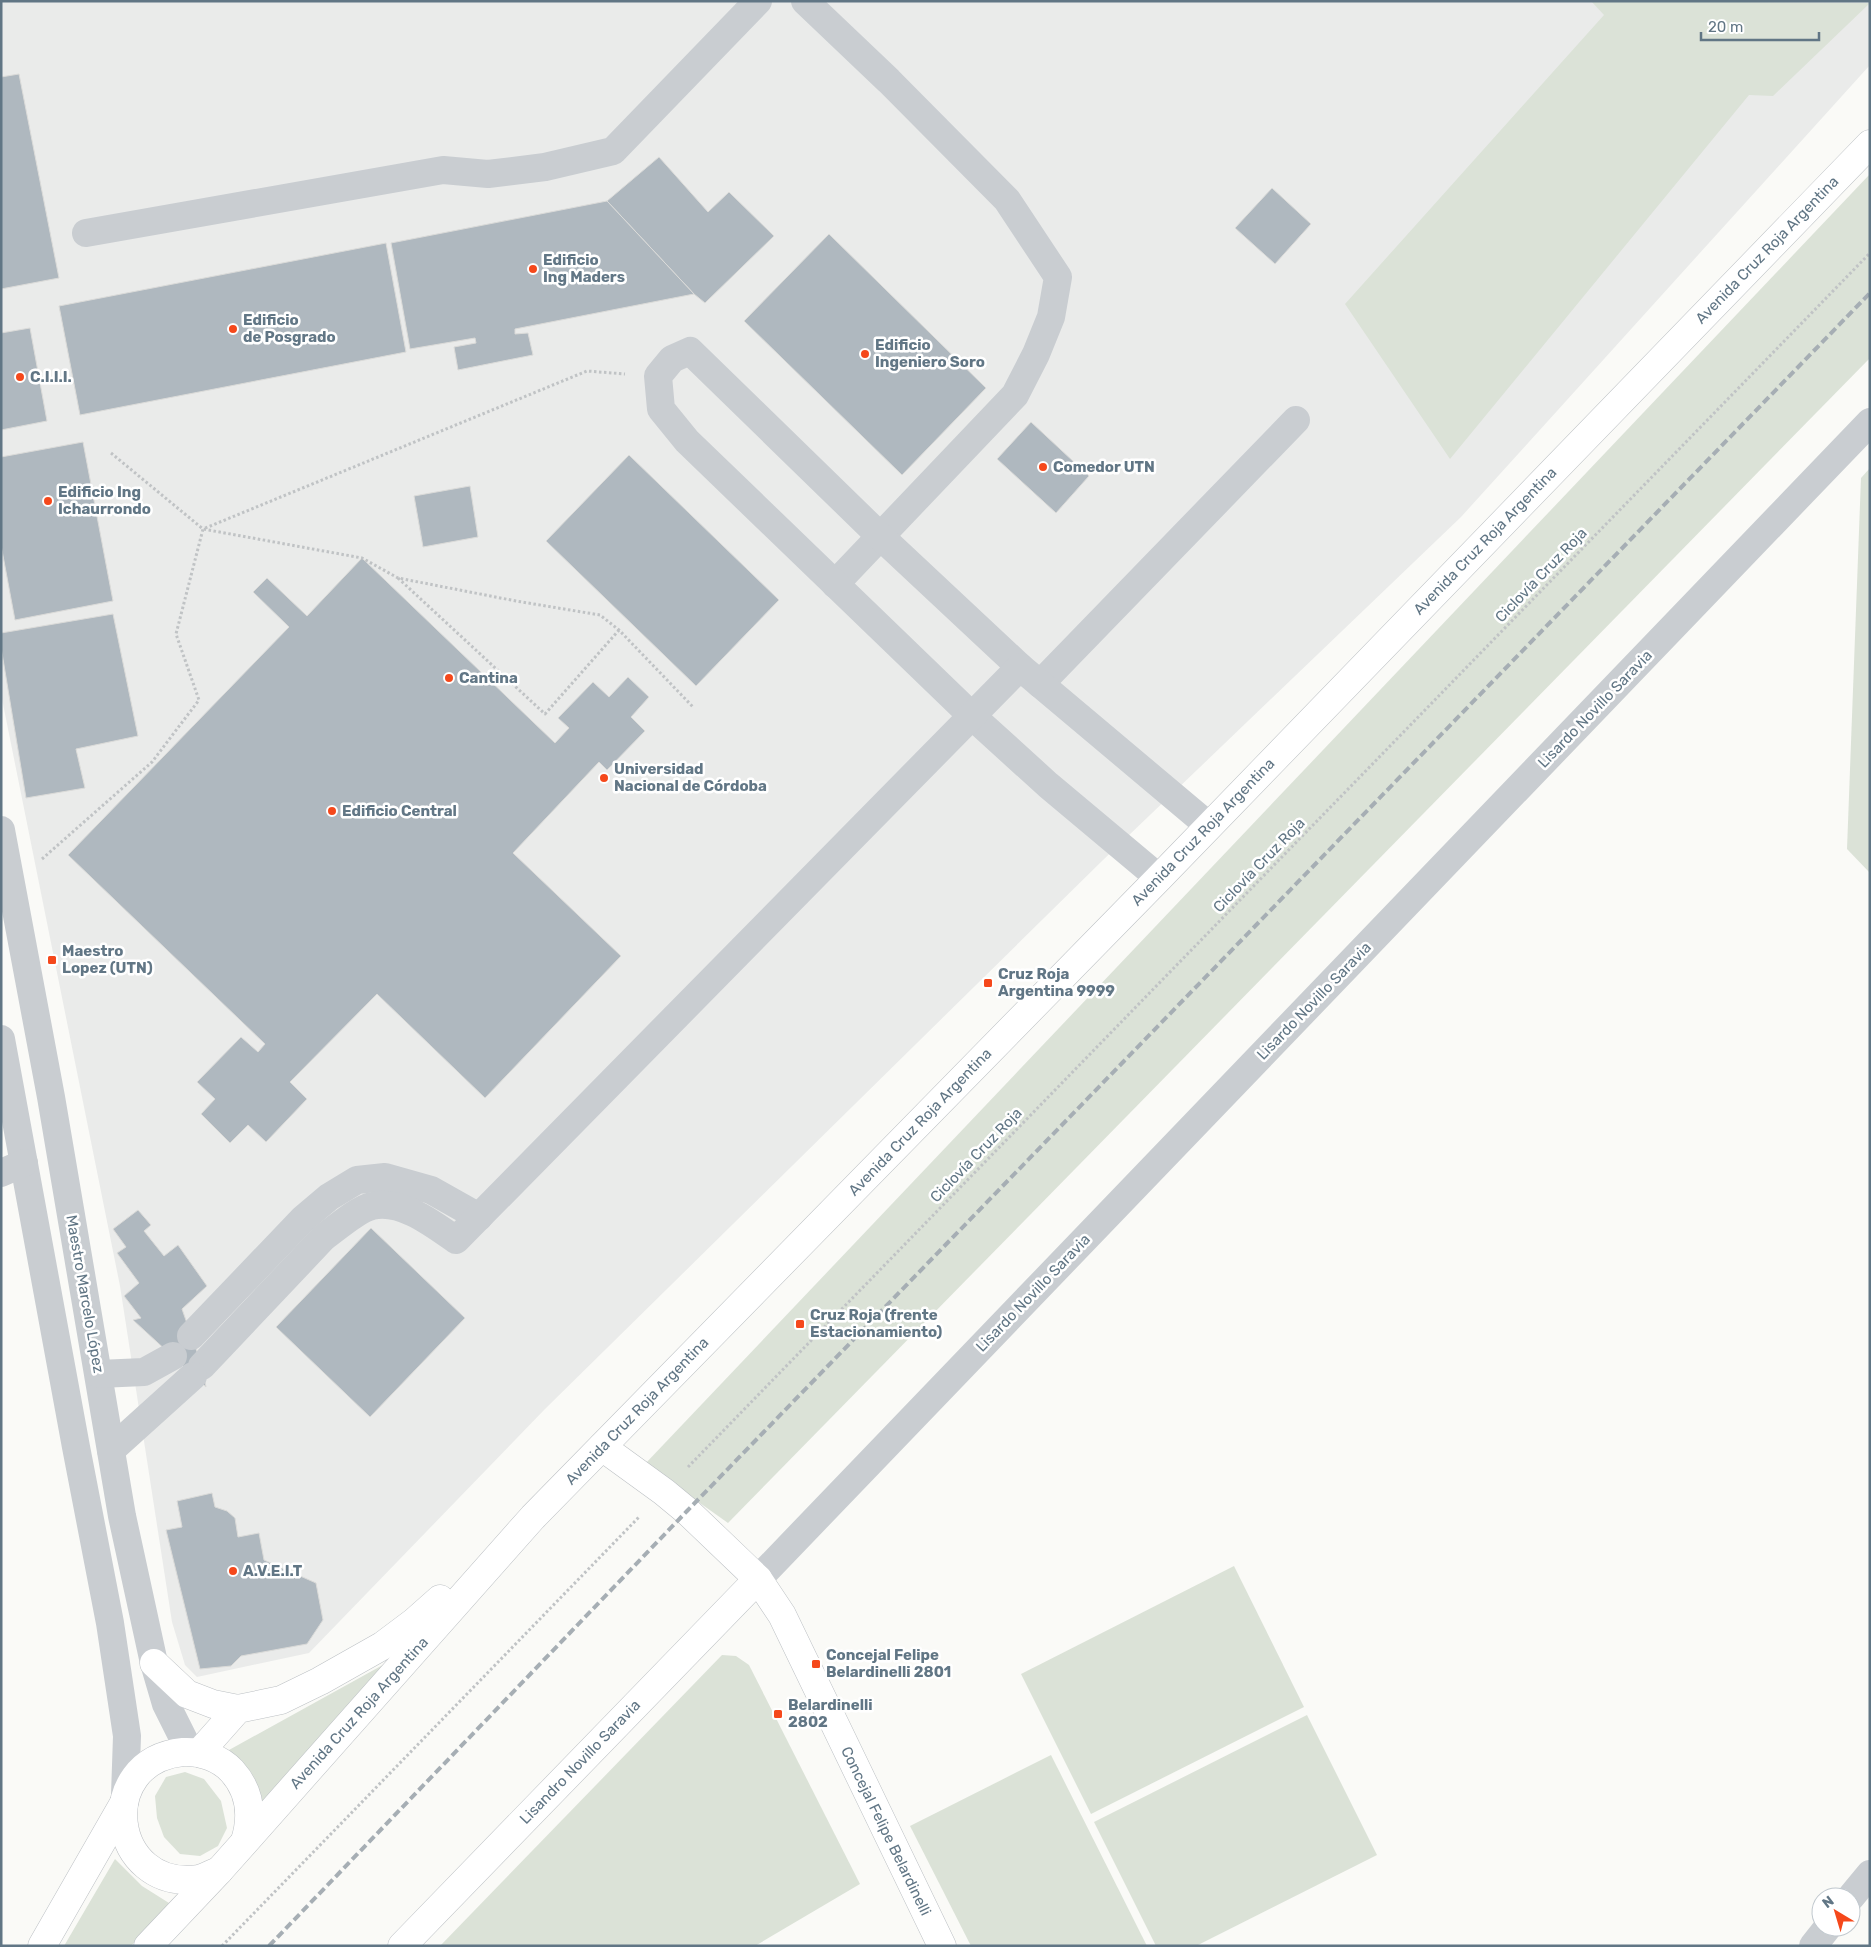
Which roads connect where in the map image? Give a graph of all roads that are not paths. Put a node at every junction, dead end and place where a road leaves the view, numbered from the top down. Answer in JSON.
{"nodes":[{"id":1,"x":758,"y":1,"type":"edge"},
{"id":2,"x":805,"y":1,"type":"edge"},
{"id":3,"x":1870,"y":144,"type":"edge"},
{"id":4,"x":86,"y":233,"type":"dead end"},
{"id":5,"x":1296,"y":420,"type":"dead end"},
{"id":6,"x":1870,"y":422,"type":"edge"},
{"id":7,"x":881,"y":537,"type":"junction"},
{"id":8,"x":835,"y":584,"type":"junction"},
{"id":9,"x":1030,"y":676,"type":"junction"},
{"id":10,"x":972,"y":716,"type":"junction"},
{"id":11,"x":1209,"y":826,"type":"junction"},
{"id":12,"x":1,"y":830,"type":"edge"},
{"id":13,"x":1159,"y":878,"type":"junction"},
{"id":14,"x":1,"y":1039,"type":"edge"},
{"id":15,"x":13,"y":1168,"type":"edge"},
{"id":16,"x":479,"y":1217,"type":"junction"},
{"id":17,"x":191,"y":1336,"type":"dead end"},
{"id":18,"x":173,"y":1356,"type":"dead end"},
{"id":19,"x":99,"y":1374,"type":"junction"},
{"id":20,"x":602,"y":1447,"type":"junction"},
{"id":21,"x":110,"y":1450,"type":"junction"},
{"id":22,"x":533,"y":1517,"type":"junction"},
{"id":23,"x":758,"y":1579,"type":"junction"},
{"id":24,"x":154,"y":1663,"type":"junction"},
{"id":25,"x":238,"y":1709,"type":"junction"},
{"id":26,"x":195,"y":1752,"type":"junction"},
{"id":27,"x":125,"y":1799,"type":"junction"},
{"id":28,"x":245,"y":1841,"type":"junction"},
{"id":29,"x":219,"y":1871,"type":"junction"},
{"id":30,"x":1870,"y":1874,"type":"edge"},
{"id":31,"x":1859,"y":1887,"type":"edge"},
{"id":32,"x":42,"y":1946,"type":"edge"},
{"id":33,"x":148,"y":1946,"type":"edge"},
{"id":34,"x":402,"y":1946,"type":"edge"},
{"id":35,"x":942,"y":1946,"type":"edge"}],
"edges":[{"from":1,"to":4,"type":"street"},
{"from":2,"to":7,"type":"street"},
{"from":3,"to":11,"type":"main road","name":"Avenida Cruz Roja Argentina"},
{"from":5,"to":9,"type":"street"},
{"from":6,"to":23,"type":"street","name":"Lisardo Novillo Saravia"},
{"from":7,"to":8,"type":"street"},
{"from":7,"to":8,"type":"street"},
{"from":7,"to":9,"type":"street"},
{"from":8,"to":10,"type":"street"},
{"from":9,"to":10,"type":"street"},
{"from":9,"to":11,"type":"street"},
{"from":10,"to":13,"type":"street"},
{"from":10,"to":16,"type":"street"},
{"from":11,"to":13,"type":"main road","name":"Avenida Cruz Roja Argentina"},
{"from":12,"to":19,"type":"street","name":"Maestro Marcelo López"},
{"from":13,"to":20,"type":"main road","name":"Avenida Cruz Roja Argentina"},
{"from":14,"to":15,"type":"street"},
{"from":15,"to":27,"type":"street"},
{"from":16,"to":17,"type":"street"},
{"from":16,"to":21,"type":"street"},
{"from":18,"to":19,"type":"street"},
{"from":19,"to":21,"type":"street","name":"Maestro Marcelo López"},
{"from":20,"to":22,"type":"main road","name":"Avenida Cruz Roja Argentina"},
{"from":20,"to":23,"type":"main road","name":"Concejal Felipe Belardinelli"},
{"from":21,"to":24,"type":"street","name":"Maestro Marcelo López"},
{"from":22,"to":25,"type":"main road","name":"Avenida Cruz Roja Argentina"},
{"from":22,"to":28,"type":"main road","name":"Avenida Cruz Roja Argentina"},
{"from":23,"to":34,"type":"main road","name":"Lisandro Novillo Saravia"},
{"from":23,"to":35,"type":"main road","name":"Concejal Felipe Belardinelli"},
{"from":24,"to":25,"type":"main road"},
{"from":24,"to":26,"type":"street","name":"Maestro Marcelo López"},
{"from":25,"to":26,"type":"main road"},
{"from":26,"to":27,"type":"main road"},
{"from":26,"to":28,"type":"main road"},
{"from":27,"to":29,"type":"main road"},
{"from":27,"to":32,"type":"main road"},
{"from":28,"to":29,"type":"main road"},
{"from":29,"to":33,"type":"main road"},
{"from":30,"to":31,"type":"street"}]}
